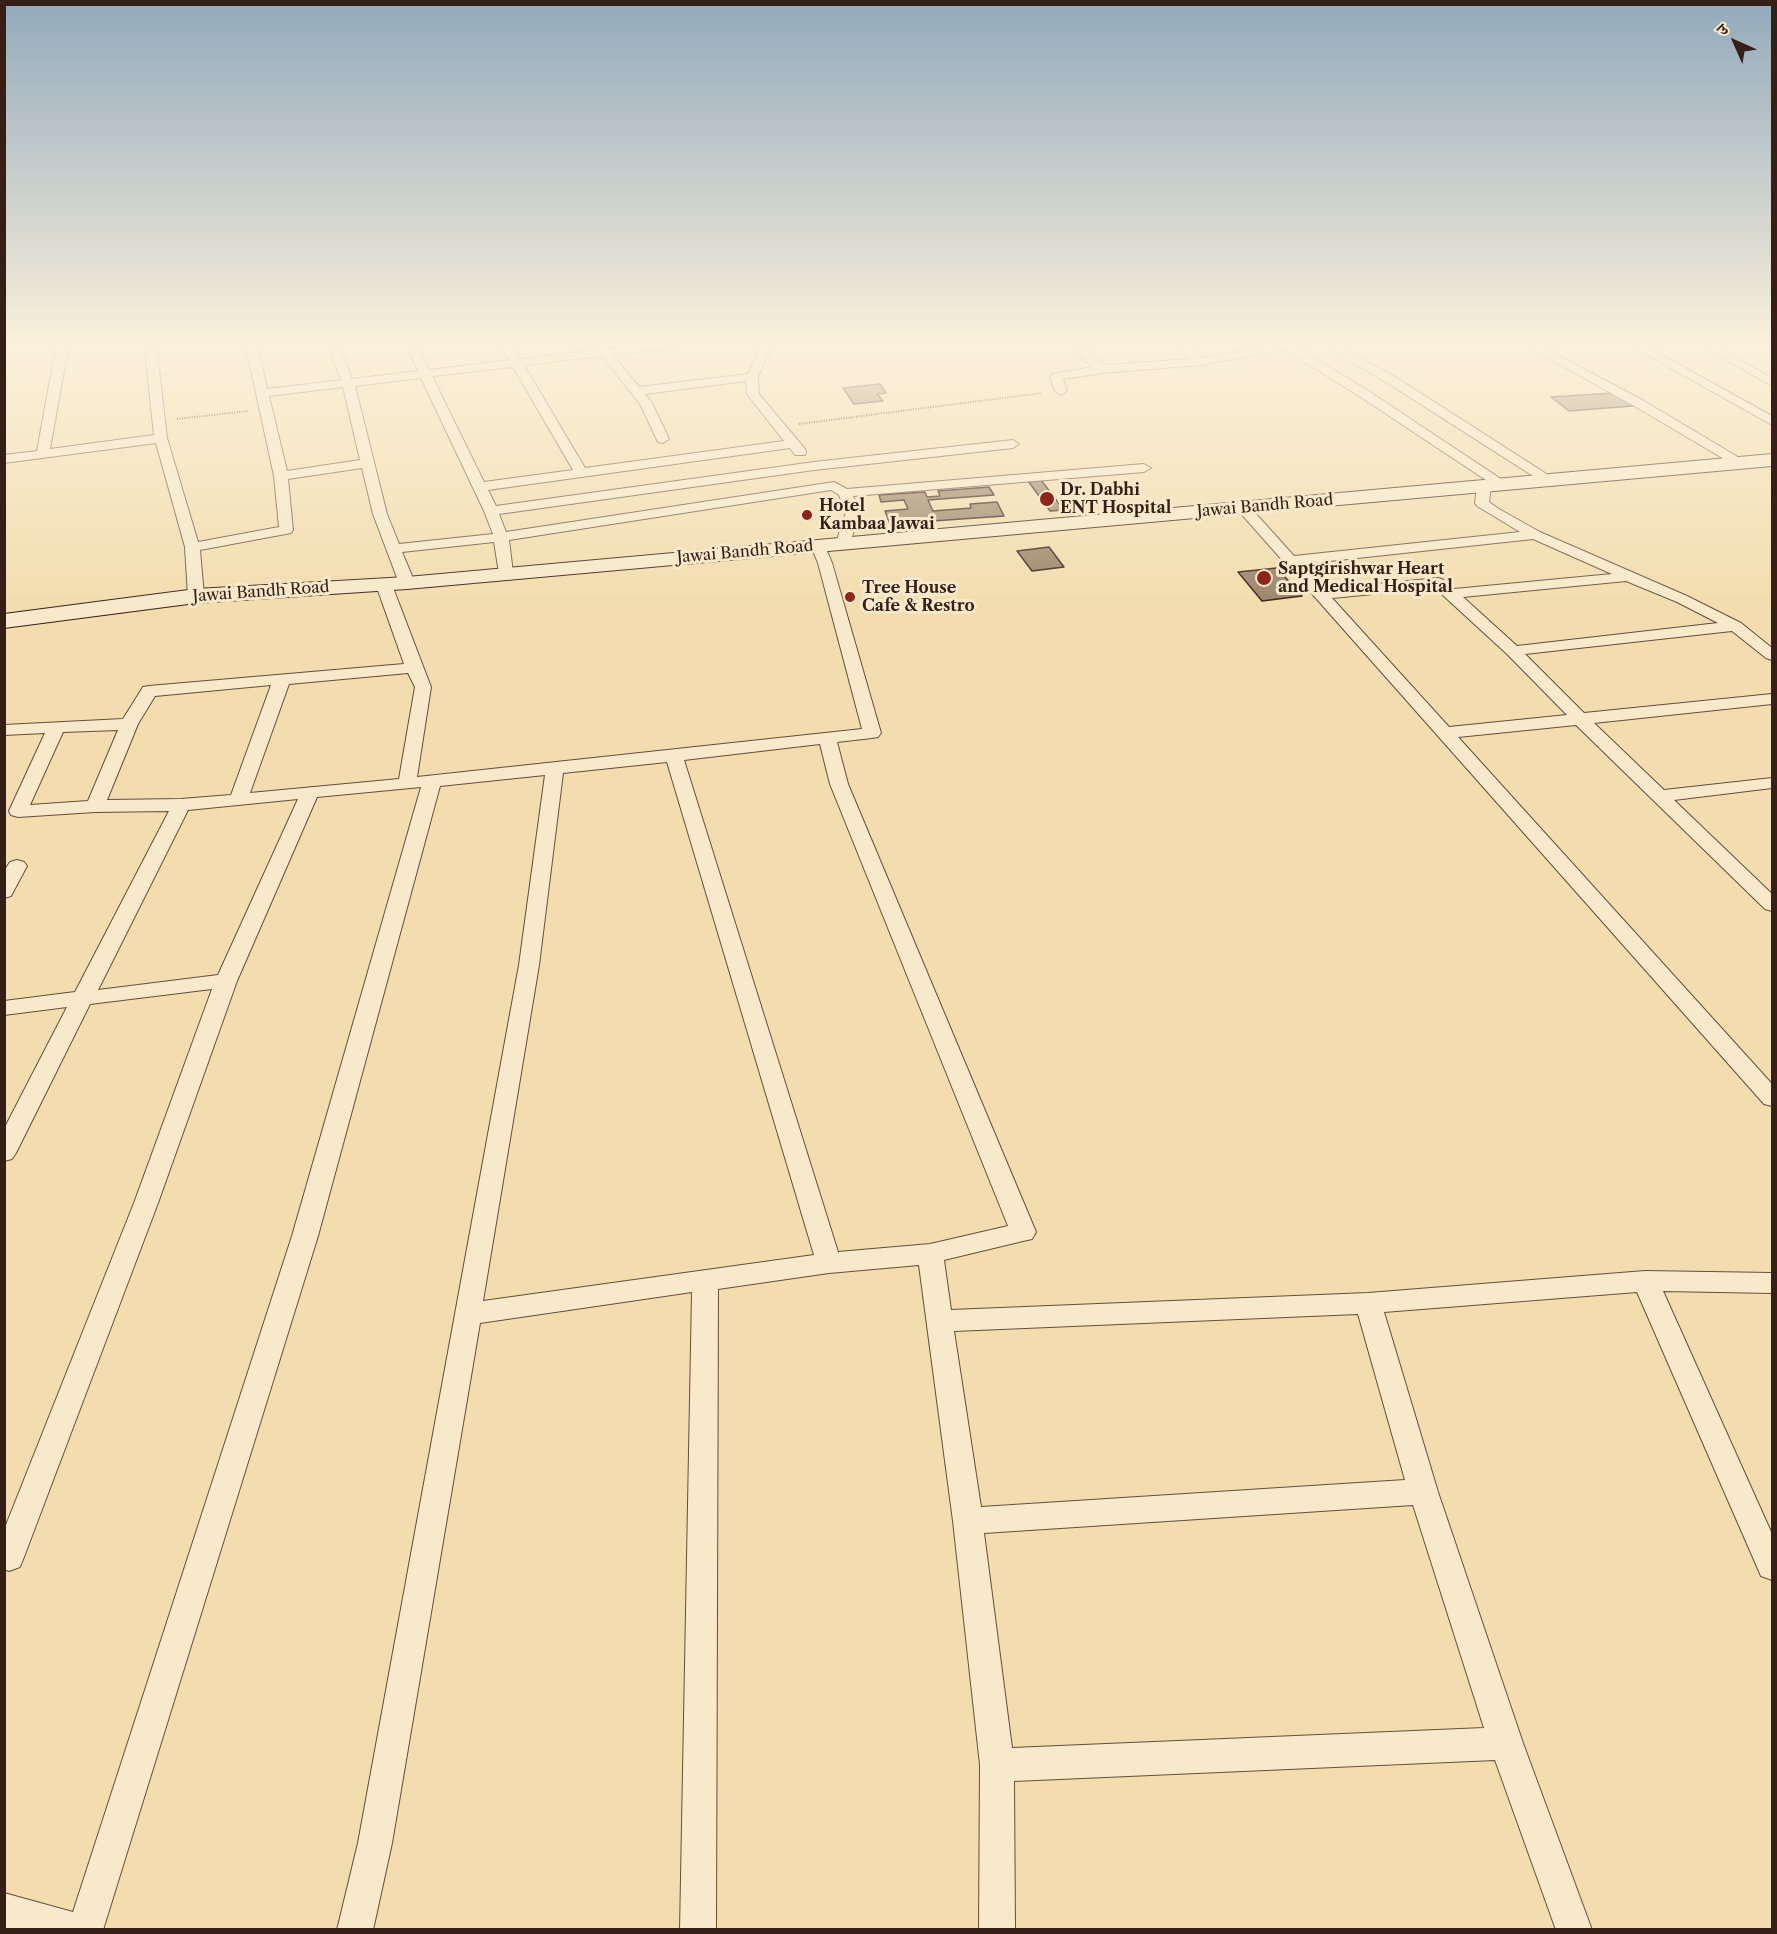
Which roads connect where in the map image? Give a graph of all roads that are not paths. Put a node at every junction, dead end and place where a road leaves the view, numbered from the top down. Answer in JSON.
{"nodes":[{"id":1,"x":47,"y":432,"type":"edge"},
{"id":2,"x":160,"y":432,"type":"edge"},
{"id":3,"x":272,"y":432,"type":"edge"},
{"id":4,"x":360,"y":432,"type":"edge"},
{"id":5,"x":454,"y":432,"type":"edge"},
{"id":6,"x":557,"y":432,"type":"edge"},
{"id":7,"x":659,"y":432,"type":"edge"},
{"id":8,"x":783,"y":432,"type":"edge"},
{"id":9,"x":1419,"y":432,"type":"edge"},
{"id":10,"x":1474,"y":432,"type":"edge"},
{"id":11,"x":1688,"y":432,"type":"edge"},
{"id":12,"x":161,"y":438,"type":"junction"},
{"id":13,"x":663,"y":440,"type":"dead end"},
{"id":14,"x":792,"y":444,"type":"junction"},
{"id":15,"x":1013,"y":444,"type":"dead end"},
{"id":16,"x":43,"y":454,"type":"junction"},
{"id":17,"x":4,"y":459,"type":"edge"},
{"id":18,"x":1773,"y":460,"type":"edge"},
{"id":19,"x":368,"y":463,"type":"junction"},
{"id":20,"x":1741,"y":463,"type":"junction"},
{"id":21,"x":814,"y":466,"type":"junction"},
{"id":22,"x":1144,"y":468,"type":"dead end"},
{"id":23,"x":581,"y":473,"type":"junction"},
{"id":24,"x":281,"y":476,"type":"junction"},
{"id":25,"x":1549,"y":480,"type":"junction"},
{"id":26,"x":1494,"y":485,"type":"junction"},
{"id":27,"x":479,"y":487,"type":"junction"},
{"id":28,"x":839,"y":490,"type":"junction"},
{"id":29,"x":1243,"y":508,"type":"junction"},
{"id":30,"x":491,"y":511,"type":"junction"},
{"id":31,"x":1535,"y":535,"type":"junction"},
{"id":32,"x":501,"y":537,"type":"junction"},
{"id":33,"x":843,"y":543,"type":"junction"},
{"id":34,"x":818,"y":546,"type":"junction"},
{"id":35,"x":192,"y":547,"type":"junction"},
{"id":36,"x":394,"y":549,"type":"junction"},
{"id":37,"x":1292,"y":561,"type":"junction"},
{"id":38,"x":506,"y":573,"type":"junction"},
{"id":39,"x":1626,"y":577,"type":"junction"},
{"id":40,"x":407,"y":583,"type":"junction"},
{"id":41,"x":384,"y":585,"type":"junction"},
{"id":42,"x":1322,"y":594,"type":"junction"},
{"id":43,"x":1450,"y":594,"type":"junction"},
{"id":44,"x":196,"y":596,"type":"junction"},
{"id":45,"x":4,"y":621,"type":"edge"},
{"id":46,"x":1735,"y":626,"type":"junction"},
{"id":47,"x":1513,"y":651,"type":"junction"},
{"id":48,"x":1773,"y":655,"type":"edge"},
{"id":49,"x":414,"y":668,"type":"junction"},
{"id":50,"x":282,"y":679,"type":"junction"},
{"id":51,"x":1773,"y":699,"type":"edge"},
{"id":52,"x":1580,"y":719,"type":"junction"},
{"id":53,"x":129,"y":724,"type":"junction"},
{"id":54,"x":57,"y":726,"type":"junction"},
{"id":55,"x":4,"y":730,"type":"edge"},
{"id":56,"x":1446,"y":733,"type":"junction"},
{"id":57,"x":828,"y":740,"type":"junction"},
{"id":58,"x":674,"y":755,"type":"junction"},
{"id":59,"x":555,"y":769,"type":"junction"},
{"id":60,"x":419,"y":782,"type":"junction"},
{"id":61,"x":1773,"y":783,"type":"edge"},
{"id":62,"x":310,"y":793,"type":"junction"},
{"id":63,"x":1659,"y":796,"type":"junction"},
{"id":64,"x":238,"y":800,"type":"junction"},
{"id":65,"x":181,"y":805,"type":"junction"},
{"id":66,"x":95,"y":806,"type":"junction"},
{"id":67,"x":17,"y":866,"type":"dead end"},
{"id":68,"x":4,"y":892,"type":"edge"},
{"id":69,"x":1773,"y":905,"type":"edge"},
{"id":70,"x":226,"y":981,"type":"junction"},
{"id":71,"x":82,"y":998,"type":"junction"},
{"id":72,"x":4,"y":1008,"type":"edge"},
{"id":73,"x":1769,"y":1090,"type":"edge"},
{"id":74,"x":4,"y":1153,"type":"edge"},
{"id":75,"x":930,"y":1254,"type":"junction"},
{"id":76,"x":829,"y":1263,"type":"junction"},
{"id":77,"x":705,"y":1280,"type":"junction"},
{"id":78,"x":1645,"y":1281,"type":"junction"},
{"id":79,"x":1773,"y":1283,"type":"edge"},
{"id":80,"x":1368,"y":1303,"type":"junction"},
{"id":81,"x":468,"y":1314,"type":"junction"},
{"id":82,"x":941,"y":1321,"type":"junction"},
{"id":83,"x":1423,"y":1491,"type":"junction"},
{"id":84,"x":968,"y":1521,"type":"junction"},
{"id":85,"x":9,"y":1557,"type":"dead end"},
{"id":86,"x":1773,"y":1566,"type":"edge"},
{"id":87,"x":1506,"y":1743,"type":"junction"},
{"id":88,"x":997,"y":1765,"type":"junction"},
{"id":89,"x":4,"y":1911,"type":"edge"},
{"id":90,"x":73,"y":1929,"type":"edge"},
{"id":91,"x":85,"y":1929,"type":"edge"},
{"id":92,"x":355,"y":1929,"type":"edge"},
{"id":93,"x":698,"y":1929,"type":"edge"},
{"id":94,"x":997,"y":1929,"type":"edge"},
{"id":95,"x":1574,"y":1929,"type":"edge"}],
"edges":[{"from":1,"to":16,"type":"street"},
{"from":2,"to":12,"type":"street"},
{"from":3,"to":24,"type":"street"},
{"from":4,"to":19,"type":"street"},
{"from":5,"to":27,"type":"street"},
{"from":6,"to":23,"type":"street"},
{"from":7,"to":13,"type":"street"},
{"from":8,"to":14,"type":"street"},
{"from":9,"to":26,"type":"street"},
{"from":10,"to":25,"type":"street"},
{"from":11,"to":20,"type":"street"},
{"from":12,"to":16,"type":"street"},
{"from":12,"to":35,"type":"street"},
{"from":14,"to":21,"type":"street"},
{"from":14,"to":23,"type":"street"},
{"from":15,"to":21,"type":"street"},
{"from":16,"to":17,"type":"street"},
{"from":18,"to":20,"type":"street","name":"Jawai Bandh Road"},
{"from":19,"to":24,"type":"street"},
{"from":19,"to":36,"type":"street"},
{"from":20,"to":25,"type":"street","name":"Jawai Bandh Road"},
{"from":21,"to":28,"type":"street"},
{"from":21,"to":30,"type":"street"},
{"from":22,"to":28,"type":"street"},
{"from":23,"to":27,"type":"street"},
{"from":24,"to":35,"type":"street"},
{"from":25,"to":26,"type":"street","name":"Jawai Bandh Road"},
{"from":26,"to":29,"type":"street","name":"Jawai Bandh Road"},
{"from":26,"to":31,"type":"street"},
{"from":27,"to":30,"type":"street"},
{"from":28,"to":32,"type":"street"},
{"from":28,"to":33,"type":"street"},
{"from":29,"to":33,"type":"street","name":"Jawai Bandh Road"},
{"from":29,"to":37,"type":"street"},
{"from":30,"to":32,"type":"street"},
{"from":31,"to":37,"type":"street"},
{"from":31,"to":39,"type":"street"},
{"from":32,"to":36,"type":"street"},
{"from":32,"to":38,"type":"street"},
{"from":33,"to":34,"type":"street","name":"Jawai Bandh Road"},
{"from":34,"to":38,"type":"street","name":"Jawai Bandh Road"},
{"from":34,"to":57,"type":"street"},
{"from":35,"to":44,"type":"street"},
{"from":36,"to":40,"type":"street"},
{"from":37,"to":42,"type":"street"},
{"from":38,"to":40,"type":"street","name":"Jawai Bandh Road"},
{"from":39,"to":43,"type":"street"},
{"from":39,"to":46,"type":"street"},
{"from":40,"to":41,"type":"street","name":"Jawai Bandh Road"},
{"from":41,"to":44,"type":"street","name":"Jawai Bandh Road"},
{"from":41,"to":49,"type":"street"},
{"from":42,"to":43,"type":"street"},
{"from":42,"to":56,"type":"street"},
{"from":43,"to":47,"type":"street"},
{"from":44,"to":45,"type":"street","name":"Jawai Bandh Road"},
{"from":46,"to":47,"type":"street"},
{"from":46,"to":48,"type":"street"},
{"from":47,"to":52,"type":"street"},
{"from":49,"to":50,"type":"street"},
{"from":49,"to":60,"type":"street"},
{"from":50,"to":53,"type":"street"},
{"from":50,"to":64,"type":"street"},
{"from":51,"to":52,"type":"street"},
{"from":52,"to":56,"type":"street"},
{"from":52,"to":63,"type":"street"},
{"from":53,"to":54,"type":"street"},
{"from":53,"to":66,"type":"street"},
{"from":54,"to":55,"type":"street"},
{"from":54,"to":66,"type":"street"},
{"from":56,"to":73,"type":"street"},
{"from":57,"to":58,"type":"street"},
{"from":57,"to":75,"type":"street"},
{"from":58,"to":59,"type":"street"},
{"from":58,"to":76,"type":"street"},
{"from":59,"to":60,"type":"street"},
{"from":59,"to":81,"type":"street"},
{"from":60,"to":62,"type":"street"},
{"from":60,"to":91,"type":"street"},
{"from":61,"to":63,"type":"street"},
{"from":62,"to":64,"type":"street"},
{"from":62,"to":70,"type":"street"},
{"from":63,"to":69,"type":"street"},
{"from":64,"to":65,"type":"street"},
{"from":65,"to":66,"type":"street"},
{"from":65,"to":71,"type":"street"},
{"from":67,"to":68,"type":"street"},
{"from":70,"to":71,"type":"street"},
{"from":70,"to":85,"type":"street"},
{"from":71,"to":72,"type":"street"},
{"from":71,"to":74,"type":"street"},
{"from":75,"to":76,"type":"street"},
{"from":75,"to":82,"type":"street"},
{"from":76,"to":77,"type":"street"},
{"from":77,"to":81,"type":"street"},
{"from":77,"to":93,"type":"street"},
{"from":78,"to":79,"type":"street"},
{"from":78,"to":80,"type":"street"},
{"from":78,"to":86,"type":"street"},
{"from":80,"to":82,"type":"street"},
{"from":80,"to":83,"type":"street"},
{"from":81,"to":92,"type":"street"},
{"from":82,"to":84,"type":"street"},
{"from":83,"to":84,"type":"street"},
{"from":83,"to":87,"type":"street"},
{"from":84,"to":88,"type":"street"},
{"from":87,"to":88,"type":"street"},
{"from":87,"to":95,"type":"street"},
{"from":88,"to":94,"type":"street"},
{"from":89,"to":90,"type":"street"}]}
